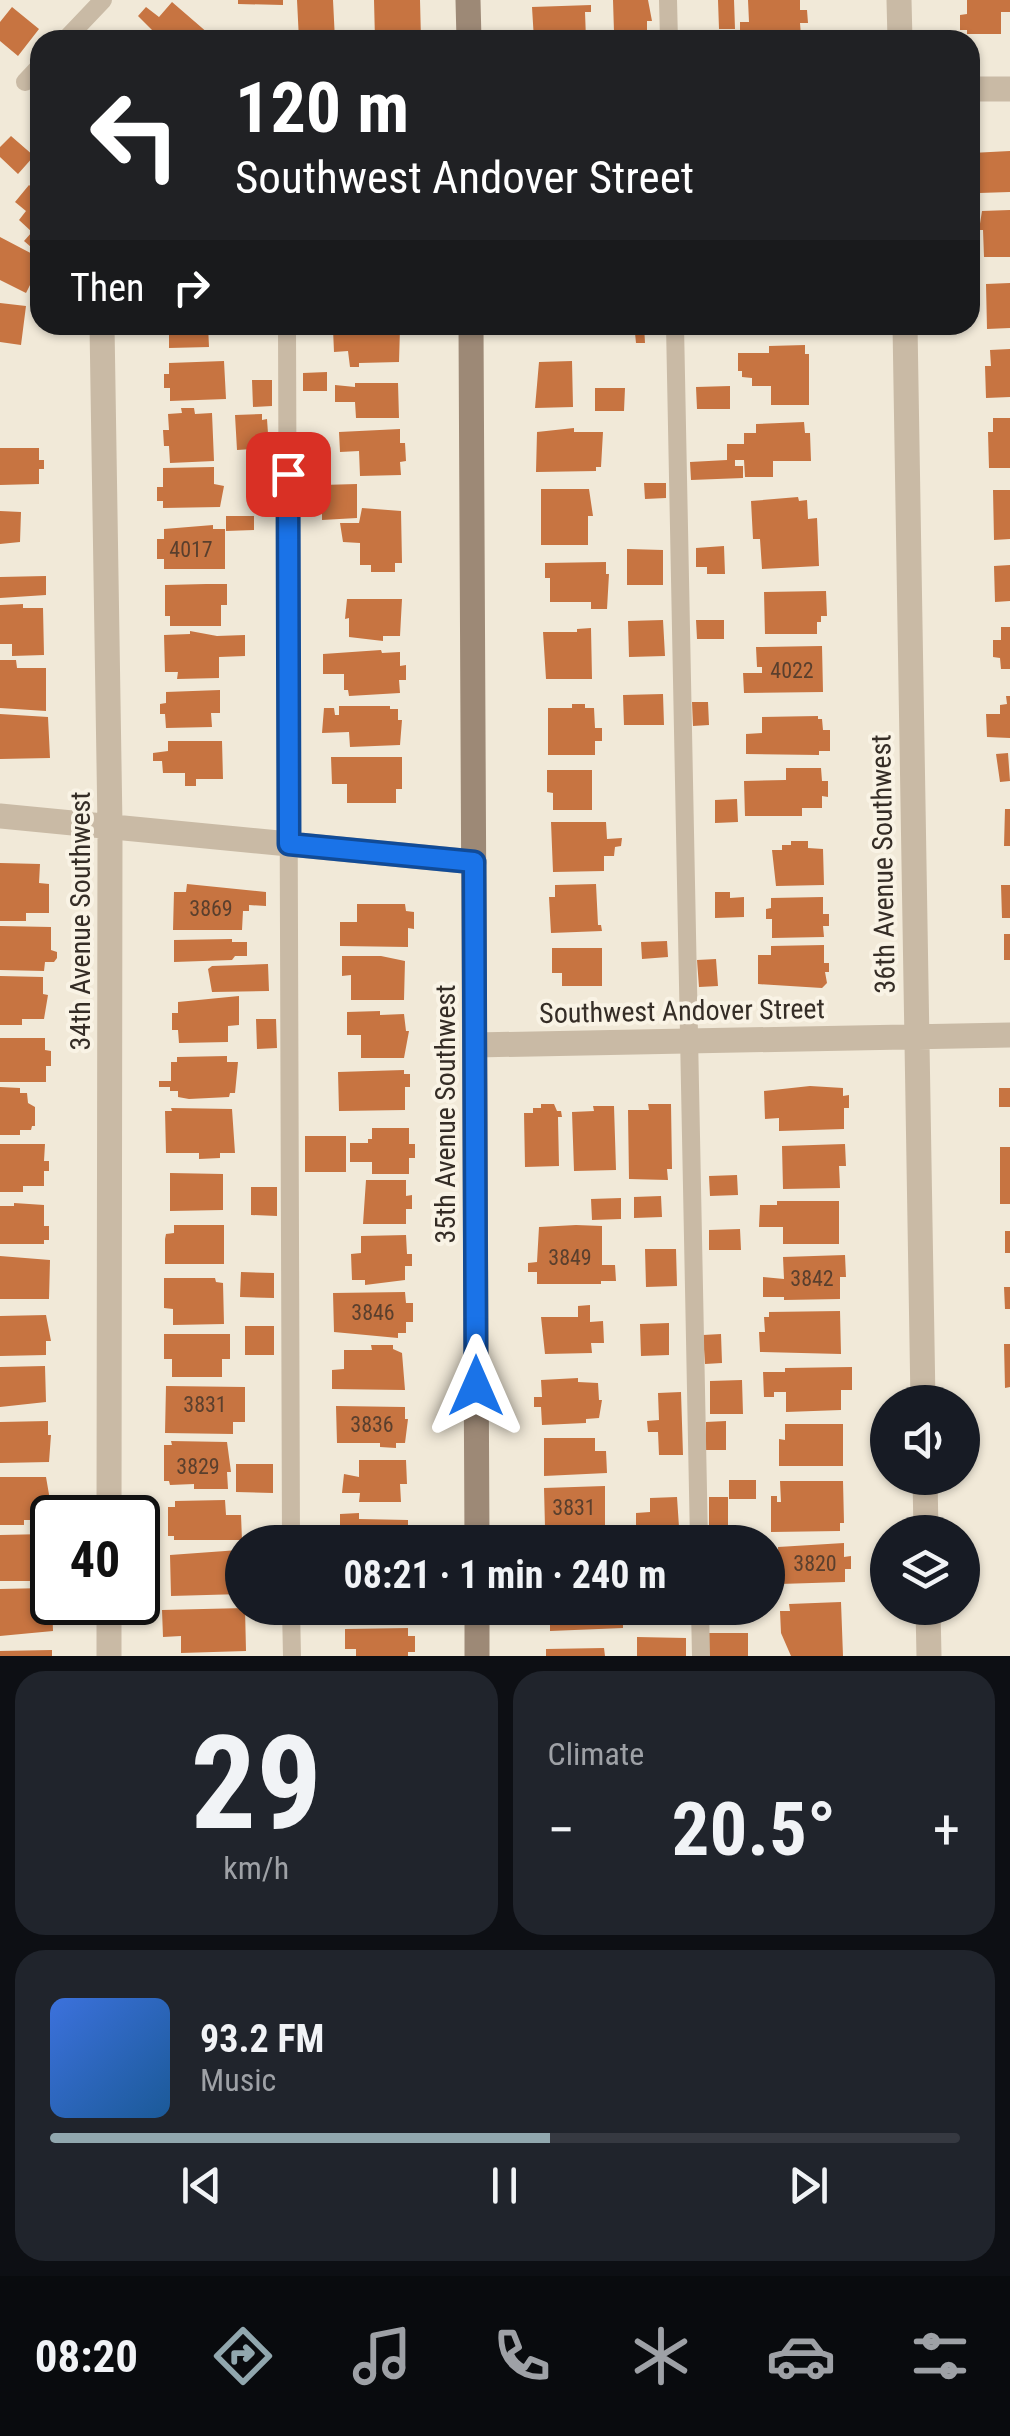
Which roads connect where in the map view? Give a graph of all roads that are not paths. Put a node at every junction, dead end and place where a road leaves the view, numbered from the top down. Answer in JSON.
{"nodes":[{"id":1,"x":103,"y":0,"type":"edge"},
{"id":2,"x":468,"y":0,"type":"edge"},
{"id":3,"x":668,"y":0,"type":"edge"},
{"id":4,"x":899,"y":0,"type":"edge"},
{"id":5,"x":74,"y":30,"type":"edge"},
{"id":6,"x":469,"y":30,"type":"edge"},
{"id":7,"x":669,"y":30,"type":"edge"},
{"id":8,"x":900,"y":30,"type":"edge"},
{"id":9,"x":30,"y":77,"type":"edge"},
{"id":10,"x":25,"y":82,"type":"dead end"},
{"id":11,"x":980,"y":89,"type":"edge"},
{"id":12,"x":1010,"y":89,"type":"edge"},
{"id":13,"x":102,"y":335,"type":"edge"},
{"id":14,"x":287,"y":335,"type":"edge"},
{"id":15,"x":471,"y":335,"type":"edge"},
{"id":16,"x":674,"y":335,"type":"edge"},
{"id":17,"x":905,"y":335,"type":"edge"},
{"id":18,"x":0,"y":816,"type":"edge"},
{"id":19,"x":110,"y":826,"type":"junction"},
{"id":20,"x":289,"y":844,"type":"junction"},
{"id":21,"x":474,"y":862,"type":"junction"},
{"id":22,"x":1010,"y":1035,"type":"edge"},
{"id":23,"x":916,"y":1037,"type":"junction"},
{"id":24,"x":689,"y":1041,"type":"junction"},
{"id":25,"x":474,"y":1046,"type":"junction"},
{"id":26,"x":923,"y":1385,"type":"edge"},
{"id":27,"x":109,"y":1495,"type":"edge"},
{"id":28,"x":291,"y":1525,"type":"edge"},
{"id":29,"x":476,"y":1525,"type":"edge"},
{"id":30,"x":698,"y":1525,"type":"edge"},
{"id":31,"x":109,"y":1625,"type":"edge"},
{"id":32,"x":292,"y":1625,"type":"edge"},
{"id":33,"x":477,"y":1625,"type":"edge"},
{"id":34,"x":700,"y":1625,"type":"edge"},
{"id":35,"x":928,"y":1625,"type":"edge"},
{"id":36,"x":109,"y":1656,"type":"edge"},
{"id":37,"x":292,"y":1656,"type":"edge"},
{"id":38,"x":477,"y":1656,"type":"edge"},
{"id":39,"x":701,"y":1656,"type":"edge"},
{"id":40,"x":928,"y":1656,"type":"edge"}],
"edges":[{"from":1,"to":5,"type":"lane"},
{"from":2,"to":6,"type":"street"},
{"from":3,"to":7,"type":"lane"},
{"from":4,"to":8,"type":"street"},
{"from":9,"to":10,"type":"lane"},
{"from":11,"to":12,"type":"street"},
{"from":13,"to":19,"type":"street","name":"34th Avenue Southwest"},
{"from":14,"to":20,"type":"lane"},
{"from":15,"to":21,"type":"street","name":"35th Avenue Southwest"},
{"from":16,"to":24,"type":"lane"},
{"from":17,"to":23,"type":"street","name":"36th Avenue Southwest"},
{"from":18,"to":19,"type":"street"},
{"from":19,"to":20,"type":"street"},
{"from":19,"to":27,"type":"street","name":"34th Avenue Southwest"},
{"from":20,"to":21,"type":"street"},
{"from":20,"to":28,"type":"lane"},
{"from":21,"to":25,"type":"street","name":"35th Avenue Southwest"},
{"from":22,"to":23,"type":"street","name":"Southwest Andover Street"},
{"from":23,"to":24,"type":"street","name":"Southwest Andover Street"},
{"from":23,"to":26,"type":"street","name":"36th Avenue Southwest"},
{"from":24,"to":25,"type":"street","name":"Southwest Andover Street"},
{"from":24,"to":30,"type":"lane"},
{"from":25,"to":29,"type":"street","name":"35th Avenue Southwest"},
{"from":31,"to":36,"type":"street"},
{"from":32,"to":37,"type":"lane"},
{"from":33,"to":38,"type":"street"},
{"from":34,"to":39,"type":"lane"},
{"from":35,"to":40,"type":"street"}]}
